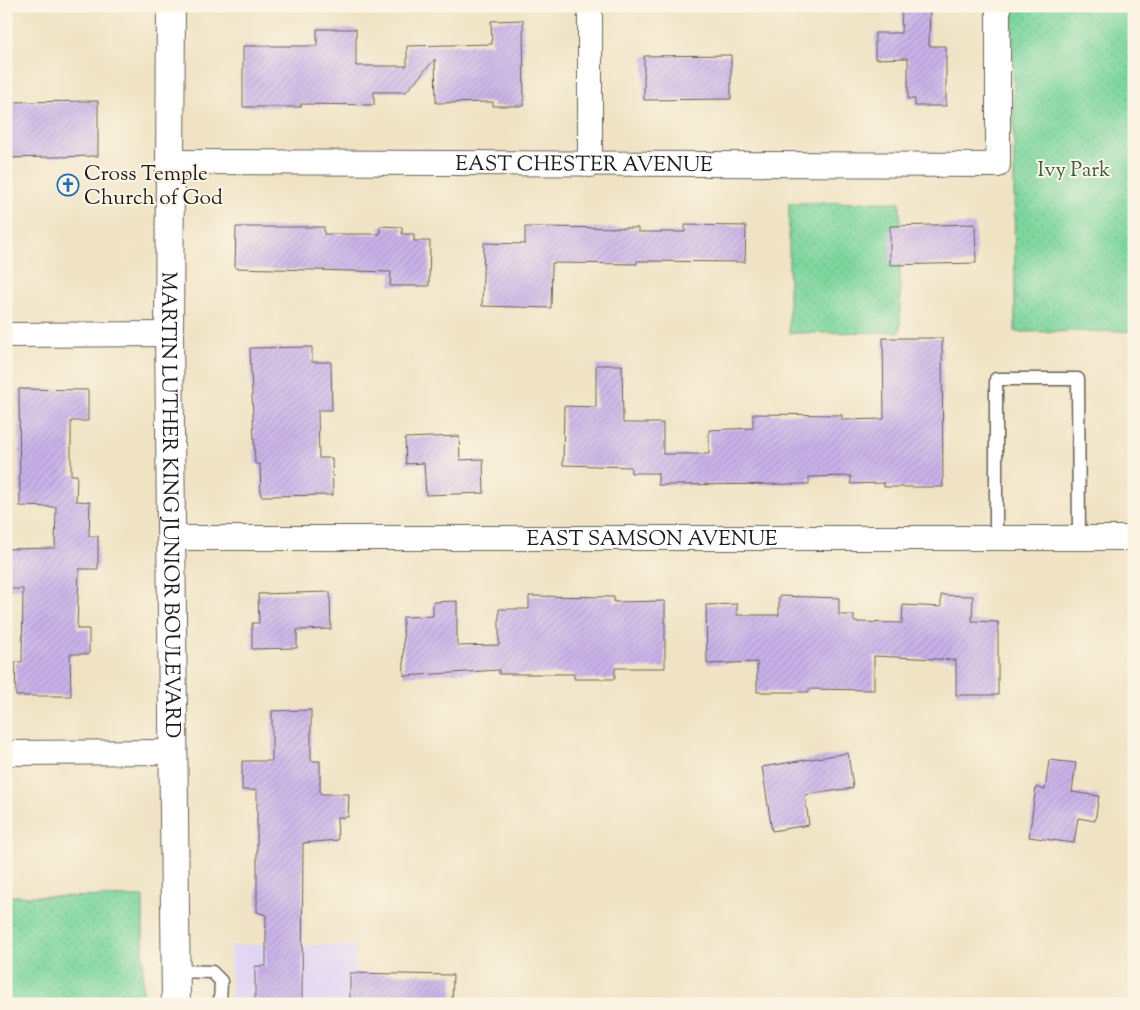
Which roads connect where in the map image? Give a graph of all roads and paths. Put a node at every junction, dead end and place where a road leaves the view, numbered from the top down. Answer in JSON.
{"nodes":[{"id":1,"x":171,"y":6,"type":"edge"},
{"id":2,"x":590,"y":6,"type":"edge"},
{"id":3,"x":998,"y":6,"type":"edge"},
{"id":4,"x":169,"y":162,"type":"junction"},
{"id":5,"x":590,"y":165,"type":"junction"},
{"id":6,"x":169,"y":334,"type":"junction"},
{"id":7,"x":6,"y":335,"type":"edge"},
{"id":8,"x":171,"y":538,"type":"junction"},
{"id":9,"x":996,"y":538,"type":"junction"},
{"id":10,"x":1079,"y":538,"type":"junction"},
{"id":11,"x":1134,"y":538,"type":"edge"},
{"id":12,"x":175,"y":752,"type":"junction"},
{"id":13,"x":6,"y":753,"type":"edge"},
{"id":14,"x":176,"y":971,"type":"junction"},
{"id":15,"x":176,"y":1004,"type":"edge"},
{"id":16,"x":220,"y":1004,"type":"edge"}],
"edges":[{"from":1,"to":4,"type":"street","name":"MARTIN LUTHER KING JUNIOR BOULEVARD"},
{"from":2,"to":5,"type":"street"},
{"from":3,"to":5,"type":"street","name":"EAST CHESTER AVENUE"},
{"from":4,"to":5,"type":"street","name":"EAST CHESTER AVENUE"},
{"from":4,"to":6,"type":"street","name":"MARTIN LUTHER KING JUNIOR BOULEVARD"},
{"from":6,"to":7,"type":"street"},
{"from":6,"to":8,"type":"street","name":"MARTIN LUTHER KING JUNIOR BOULEVARD"},
{"from":8,"to":9,"type":"street","name":"EAST SAMSON AVENUE"},
{"from":8,"to":12,"type":"street","name":"MARTIN LUTHER KING JUNIOR BOULEVARD"},
{"from":9,"to":10,"type":"street","name":"EAST SAMSON AVENUE"},
{"from":9,"to":10,"type":"lane"},
{"from":10,"to":11,"type":"street","name":"EAST SAMSON AVENUE"},
{"from":12,"to":13,"type":"street"},
{"from":12,"to":14,"type":"street","name":"MARTIN LUTHER KING JUNIOR BOULEVARD"},
{"from":14,"to":15,"type":"street","name":"MARTIN LUTHER KING JUNIOR BOULEVARD"},
{"from":14,"to":16,"type":"lane"}]}
